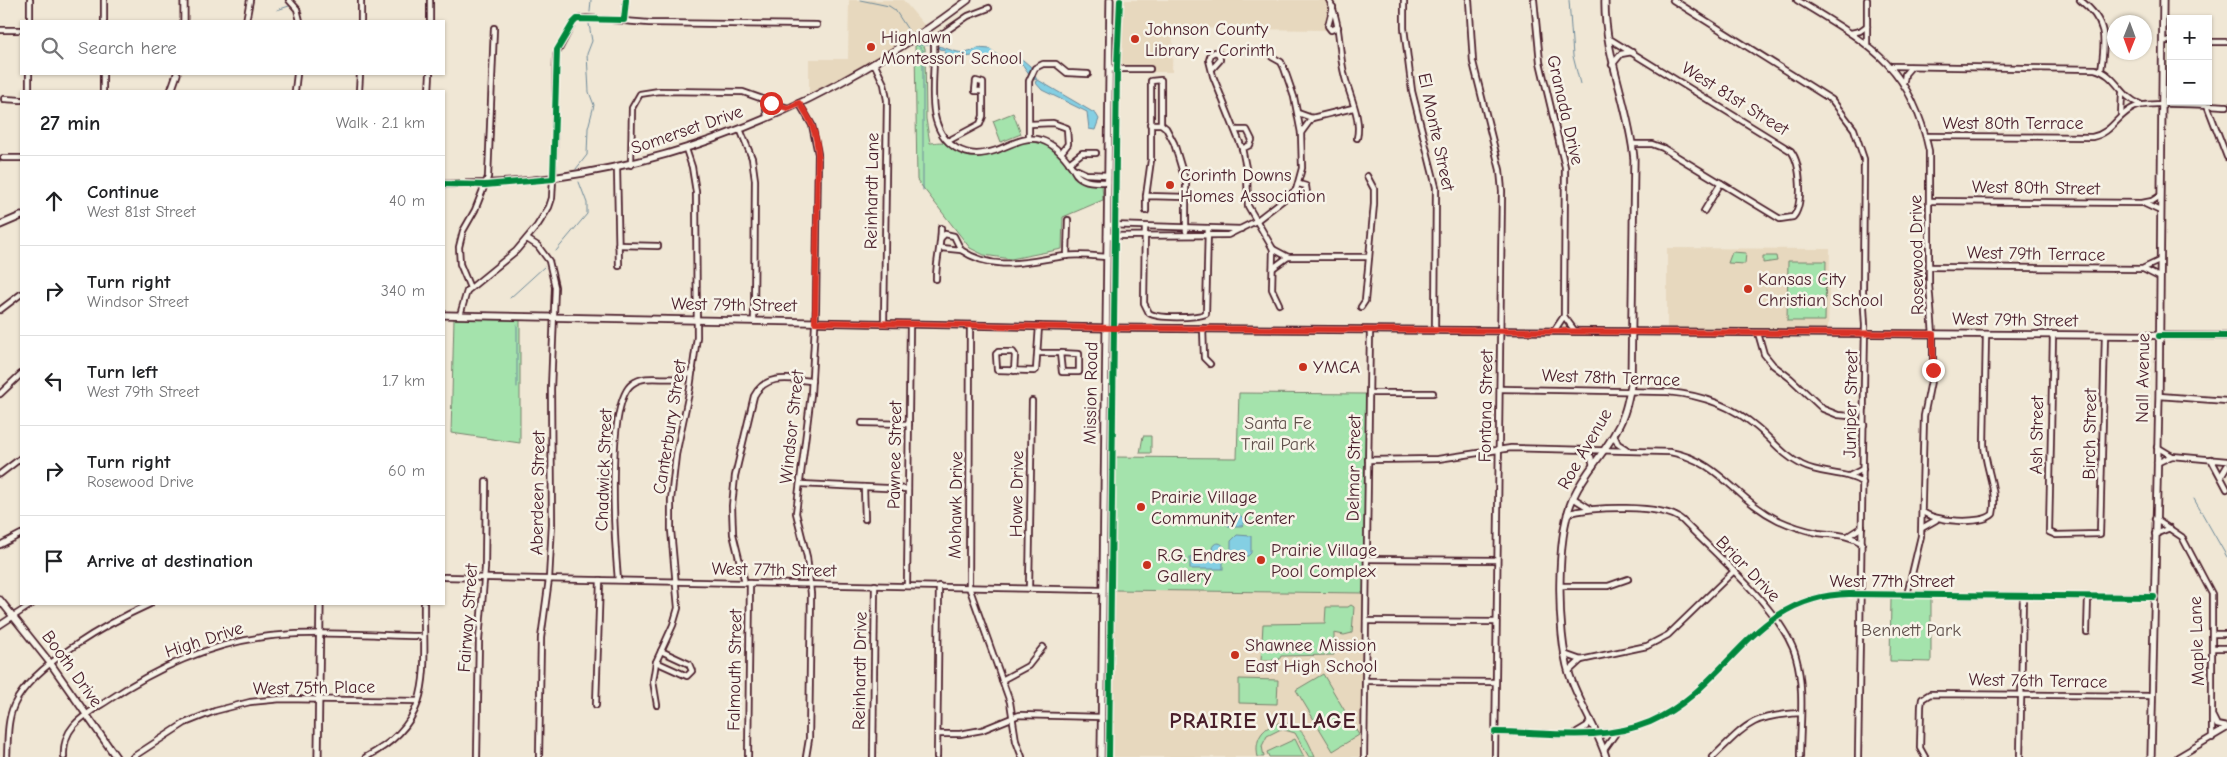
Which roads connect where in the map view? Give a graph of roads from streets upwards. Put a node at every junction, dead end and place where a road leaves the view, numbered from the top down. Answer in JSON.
{"nodes":[{"id":1,"x":30,"y":0,"type":"edge"},
{"id":2,"x":104,"y":0,"type":"edge"},
{"id":3,"x":184,"y":0,"type":"edge"},
{"id":4,"x":250,"y":0,"type":"edge"},
{"id":5,"x":289,"y":0,"type":"edge"},
{"id":6,"x":361,"y":0,"type":"edge"},
{"id":7,"x":430,"y":0,"type":"edge"},
{"id":8,"x":626,"y":0,"type":"edge"},
{"id":9,"x":968,"y":0,"type":"edge"},
{"id":10,"x":1110,"y":0,"type":"edge"},
{"id":11,"x":1329,"y":0,"type":"edge"},
{"id":12,"x":1404,"y":0,"type":"edge"},
{"id":13,"x":1469,"y":0,"type":"edge"},
{"id":14,"x":1534,"y":0,"type":"edge"},
{"id":15,"x":1606,"y":0,"type":"edge"},
{"id":16,"x":1673,"y":0,"type":"edge"},
{"id":17,"x":1797,"y":0,"type":"edge"},
{"id":18,"x":1867,"y":0,"type":"edge"},
{"id":19,"x":2080,"y":0,"type":"edge"},
{"id":20,"x":2163,"y":0,"type":"edge"},
{"id":21,"x":1333,"y":7,"type":"junction"},
{"id":22,"x":989,"y":8,"type":"dead end"},
{"id":23,"x":30,"y":20,"type":"edge"},
{"id":24,"x":104,"y":20,"type":"edge"},
{"id":25,"x":184,"y":20,"type":"edge"},
{"id":26,"x":246,"y":20,"type":"edge"},
{"id":27,"x":300,"y":20,"type":"edge"},
{"id":28,"x":361,"y":20,"type":"edge"},
{"id":29,"x":430,"y":20,"type":"edge"},
{"id":30,"x":624,"y":20,"type":"junction"},
{"id":31,"x":817,"y":25,"type":"dead end"},
{"id":32,"x":1866,"y":26,"type":"junction"},
{"id":33,"x":1338,"y":27,"type":"junction"},
{"id":34,"x":494,"y":28,"type":"dead end"},
{"id":35,"x":0,"y":30,"type":"edge"},
{"id":36,"x":20,"y":30,"type":"edge"},
{"id":37,"x":925,"y":30,"type":"junction"},
{"id":38,"x":1851,"y":33,"type":"junction"},
{"id":39,"x":1608,"y":38,"type":"junction"},
{"id":40,"x":934,"y":40,"type":"junction"},
{"id":41,"x":2163,"y":41,"type":"junction"},
{"id":42,"x":2167,"y":41,"type":"edge"},
{"id":43,"x":2212,"y":42,"type":"edge"},
{"id":44,"x":2227,"y":42,"type":"edge"},
{"id":45,"x":1867,"y":44,"type":"junction"},
{"id":46,"x":1633,"y":52,"type":"junction"},
{"id":47,"x":1272,"y":57,"type":"dead end"},
{"id":48,"x":874,"y":63,"type":"junction"},
{"id":49,"x":1612,"y":65,"type":"junction"},
{"id":50,"x":1891,"y":66,"type":"junction"},
{"id":51,"x":1914,"y":66,"type":"junction"},
{"id":52,"x":1109,"y":69,"type":"junction"},
{"id":53,"x":1150,"y":69,"type":"dead end"},
{"id":54,"x":1212,"y":69,"type":"dead end"},
{"id":55,"x":2101,"y":70,"type":"junction"},
{"id":56,"x":1088,"y":74,"type":"dead end"},
{"id":57,"x":29,"y":75,"type":"edge"},
{"id":58,"x":103,"y":75,"type":"edge"},
{"id":59,"x":177,"y":75,"type":"edge"},
{"id":60,"x":297,"y":75,"type":"edge"},
{"id":61,"x":360,"y":75,"type":"edge"},
{"id":62,"x":430,"y":75,"type":"edge"},
{"id":63,"x":1904,"y":83,"type":"junction"},
{"id":64,"x":29,"y":90,"type":"edge"},
{"id":65,"x":103,"y":90,"type":"edge"},
{"id":66,"x":171,"y":90,"type":"edge"},
{"id":67,"x":295,"y":90,"type":"edge"},
{"id":68,"x":360,"y":90,"type":"edge"},
{"id":69,"x":429,"y":90,"type":"edge"},
{"id":70,"x":983,"y":91,"type":"dead end"},
{"id":71,"x":2122,"y":93,"type":"junction"},
{"id":72,"x":4,"y":99,"type":"dead end"},
{"id":73,"x":20,"y":100,"type":"edge"},
{"id":74,"x":764,"y":100,"type":"junction"},
{"id":75,"x":799,"y":103,"type":"junction"},
{"id":76,"x":2141,"y":104,"type":"junction"},
{"id":77,"x":2161,"y":105,"type":"junction"},
{"id":78,"x":2167,"y":105,"type":"edge"},
{"id":79,"x":2207,"y":105,"type":"joint"},
{"id":80,"x":2227,"y":106,"type":"edge"},
{"id":81,"x":788,"y":108,"type":"junction"},
{"id":82,"x":1353,"y":108,"type":"junction"},
{"id":83,"x":1298,"y":113,"type":"junction"},
{"id":84,"x":2121,"y":115,"type":"junction"},
{"id":85,"x":767,"y":117,"type":"junction"},
{"id":86,"x":1312,"y":118,"type":"junction"},
{"id":87,"x":1030,"y":124,"type":"junction"},
{"id":88,"x":1150,"y":124,"type":"junction"},
{"id":89,"x":1161,"y":124,"type":"junction"},
{"id":90,"x":740,"y":129,"type":"junction"},
{"id":91,"x":1236,"y":130,"type":"junction"},
{"id":92,"x":1301,"y":132,"type":"junction"},
{"id":93,"x":1926,"y":136,"type":"junction"},
{"id":94,"x":1029,"y":138,"type":"junction"},
{"id":95,"x":1357,"y":138,"type":"dead end"},
{"id":96,"x":948,"y":141,"type":"junction"},
{"id":97,"x":1632,"y":144,"type":"junction"},
{"id":98,"x":686,"y":149,"type":"junction"},
{"id":99,"x":1242,"y":149,"type":"junction"},
{"id":100,"x":1061,"y":152,"type":"junction"},
{"id":101,"x":1096,"y":153,"type":"dead end"},
{"id":102,"x":2227,"y":157,"type":"edge"},
{"id":103,"x":3,"y":158,"type":"dead end"},
{"id":104,"x":20,"y":158,"type":"edge"},
{"id":105,"x":1069,"y":163,"type":"junction"},
{"id":106,"x":631,"y":164,"type":"junction"},
{"id":107,"x":617,"y":168,"type":"junction"},
{"id":108,"x":1073,"y":168,"type":"junction"},
{"id":109,"x":1108,"y":175,"type":"junction"},
{"id":110,"x":1367,"y":176,"type":"dead end"},
{"id":111,"x":553,"y":179,"type":"junction"},
{"id":112,"x":1108,"y":182,"type":"junction"},
{"id":113,"x":1721,"y":183,"type":"junction"},
{"id":114,"x":445,"y":184,"type":"edge"},
{"id":115,"x":1299,"y":184,"type":"junction"},
{"id":116,"x":485,"y":185,"type":"junction"},
{"id":117,"x":1296,"y":190,"type":"junction"},
{"id":118,"x":1146,"y":196,"type":"junction"},
{"id":119,"x":2160,"y":196,"type":"junction"},
{"id":120,"x":1187,"y":197,"type":"junction"},
{"id":121,"x":1930,"y":201,"type":"junction"},
{"id":122,"x":2142,"y":203,"type":"junction"},
{"id":123,"x":1146,"y":211,"type":"dead end"},
{"id":124,"x":1704,"y":211,"type":"dead end"},
{"id":125,"x":2160,"y":211,"type":"junction"},
{"id":126,"x":20,"y":216,"type":"edge"},
{"id":127,"x":1068,"y":220,"type":"dead end"},
{"id":128,"x":1256,"y":221,"type":"junction"},
{"id":129,"x":0,"y":225,"type":"edge"},
{"id":130,"x":1108,"y":225,"type":"junction"},
{"id":131,"x":1145,"y":227,"type":"junction"},
{"id":132,"x":941,"y":228,"type":"dead end"},
{"id":133,"x":1186,"y":228,"type":"junction"},
{"id":134,"x":1208,"y":228,"type":"junction"},
{"id":135,"x":1241,"y":228,"type":"junction"},
{"id":136,"x":1145,"y":235,"type":"junction"},
{"id":137,"x":1186,"y":235,"type":"junction"},
{"id":138,"x":1208,"y":235,"type":"junction"},
{"id":139,"x":1108,"y":236,"type":"junction"},
{"id":140,"x":941,"y":238,"type":"junction"},
{"id":141,"x":527,"y":239,"type":"junction"},
{"id":142,"x":618,"y":245,"type":"junction"},
{"id":143,"x":658,"y":246,"type":"dead end"},
{"id":144,"x":941,"y":248,"type":"junction"},
{"id":145,"x":1273,"y":249,"type":"junction"},
{"id":146,"x":961,"y":250,"type":"junction"},
{"id":147,"x":1067,"y":256,"type":"junction"},
{"id":148,"x":1107,"y":257,"type":"junction"},
{"id":149,"x":1288,"y":257,"type":"junction"},
{"id":150,"x":1369,"y":257,"type":"junction"},
{"id":151,"x":2159,"y":261,"type":"junction"},
{"id":152,"x":618,"y":266,"type":"dead end"},
{"id":153,"x":1929,"y":267,"type":"junction"},
{"id":154,"x":1273,"y":268,"type":"junction"},
{"id":155,"x":2143,"y":268,"type":"junction"},
{"id":156,"x":2159,"y":277,"type":"junction"},
{"id":157,"x":936,"y":279,"type":"dead end"},
{"id":158,"x":470,"y":288,"type":"junction"},
{"id":159,"x":20,"y":295,"type":"edge"},
{"id":160,"x":1279,"y":304,"type":"dead end"},
{"id":161,"x":1361,"y":307,"type":"dead end"},
{"id":162,"x":0,"y":310,"type":"edge"},
{"id":163,"x":445,"y":315,"type":"edge"},
{"id":164,"x":460,"y":315,"type":"junction"},
{"id":165,"x":1564,"y":316,"type":"junction"},
{"id":166,"x":555,"y":317,"type":"junction"},
{"id":167,"x":696,"y":320,"type":"junction"},
{"id":168,"x":754,"y":321,"type":"junction"},
{"id":169,"x":815,"y":322,"type":"junction"},
{"id":170,"x":884,"y":323,"type":"junction"},
{"id":171,"x":910,"y":324,"type":"junction"},
{"id":172,"x":970,"y":325,"type":"junction"},
{"id":173,"x":1039,"y":326,"type":"junction"},
{"id":174,"x":1107,"y":328,"type":"junction"},
{"id":175,"x":1204,"y":328,"type":"junction"},
{"id":176,"x":1370,"y":330,"type":"junction"},
{"id":177,"x":1435,"y":330,"type":"junction"},
{"id":178,"x":1501,"y":330,"type":"junction"},
{"id":179,"x":1554,"y":331,"type":"junction"},
{"id":180,"x":1575,"y":331,"type":"junction"},
{"id":181,"x":1632,"y":332,"type":"junction"},
{"id":182,"x":1758,"y":332,"type":"junction"},
{"id":183,"x":1865,"y":333,"type":"junction"},
{"id":184,"x":1933,"y":334,"type":"junction"},
{"id":185,"x":1986,"y":334,"type":"junction"},
{"id":186,"x":2052,"y":335,"type":"junction"},
{"id":187,"x":2105,"y":335,"type":"junction"},
{"id":188,"x":2159,"y":336,"type":"junction"},
{"id":189,"x":2227,"y":336,"type":"edge"},
{"id":190,"x":1039,"y":353,"type":"junction"},
{"id":191,"x":1060,"y":353,"type":"junction"},
{"id":192,"x":1210,"y":364,"type":"dead end"},
{"id":193,"x":693,"y":370,"type":"junction"},
{"id":194,"x":1014,"y":370,"type":"junction"},
{"id":195,"x":20,"y":375,"type":"edge"},
{"id":196,"x":680,"y":378,"type":"junction"},
{"id":197,"x":812,"y":381,"type":"junction"},
{"id":198,"x":690,"y":388,"type":"junction"},
{"id":199,"x":1500,"y":389,"type":"junction"},
{"id":200,"x":1630,"y":391,"type":"junction"},
{"id":201,"x":1369,"y":393,"type":"junction"},
{"id":202,"x":1433,"y":393,"type":"dead end"},
{"id":203,"x":0,"y":394,"type":"edge"},
{"id":204,"x":2158,"y":396,"type":"junction"},
{"id":205,"x":1032,"y":401,"type":"dead end"},
{"id":206,"x":2227,"y":401,"type":"edge"},
{"id":207,"x":1864,"y":408,"type":"junction"},
{"id":208,"x":1850,"y":416,"type":"junction"},
{"id":209,"x":862,"y":423,"type":"dead end"},
{"id":210,"x":909,"y":424,"type":"junction"},
{"id":211,"x":1864,"y":425,"type":"junction"},
{"id":212,"x":1614,"y":435,"type":"junction"},
{"id":213,"x":2157,"y":447,"type":"junction"},
{"id":214,"x":1499,"y":449,"type":"junction"},
{"id":215,"x":1581,"y":450,"type":"junction"},
{"id":216,"x":1604,"y":450,"type":"junction"},
{"id":217,"x":1630,"y":450,"type":"junction"},
{"id":218,"x":2172,"y":456,"type":"junction"},
{"id":219,"x":20,"y":459,"type":"edge"},
{"id":220,"x":2210,"y":459,"type":"junction"},
{"id":221,"x":1368,"y":460,"type":"junction"},
{"id":222,"x":2227,"y":460,"type":"edge"},
{"id":223,"x":2157,"y":464,"type":"junction"},
{"id":224,"x":1592,"y":466,"type":"junction"},
{"id":225,"x":2227,"y":466,"type":"edge"},
{"id":226,"x":1863,"y":469,"type":"junction"},
{"id":227,"x":0,"y":474,"type":"edge"},
{"id":228,"x":1847,"y":476,"type":"junction"},
{"id":229,"x":2221,"y":476,"type":"junction"},
{"id":230,"x":486,"y":481,"type":"dead end"},
{"id":231,"x":800,"y":484,"type":"junction"},
{"id":232,"x":1863,"y":484,"type":"junction"},
{"id":233,"x":864,"y":487,"type":"junction"},
{"id":234,"x":2227,"y":488,"type":"edge"},
{"id":235,"x":908,"y":489,"type":"junction"},
{"id":236,"x":1573,"y":498,"type":"junction"},
{"id":237,"x":1593,"y":509,"type":"junction"},
{"id":238,"x":1922,"y":511,"type":"junction"},
{"id":239,"x":1567,"y":515,"type":"junction"},
{"id":240,"x":866,"y":519,"type":"dead end"},
{"id":241,"x":1938,"y":519,"type":"junction"},
{"id":242,"x":2155,"y":519,"type":"junction"},
{"id":243,"x":1862,"y":527,"type":"junction"},
{"id":244,"x":1922,"y":528,"type":"junction"},
{"id":245,"x":2170,"y":528,"type":"junction"},
{"id":246,"x":2100,"y":534,"type":"joint"},
{"id":247,"x":2155,"y":534,"type":"junction"},
{"id":248,"x":20,"y":535,"type":"edge"},
{"id":249,"x":1848,"y":536,"type":"junction"},
{"id":250,"x":1862,"y":543,"type":"junction"},
{"id":251,"x":0,"y":545,"type":"edge"},
{"id":252,"x":1367,"y":559,"type":"junction"},
{"id":253,"x":1497,"y":560,"type":"junction"},
{"id":254,"x":1733,"y":572,"type":"junction"},
{"id":255,"x":445,"y":577,"type":"edge"},
{"id":256,"x":485,"y":578,"type":"junction"},
{"id":257,"x":549,"y":579,"type":"junction"},
{"id":258,"x":1628,"y":579,"type":"dead end"},
{"id":259,"x":600,"y":580,"type":"junction"},
{"id":260,"x":618,"y":580,"type":"junction"},
{"id":261,"x":677,"y":582,"type":"junction"},
{"id":262,"x":747,"y":583,"type":"junction"},
{"id":263,"x":810,"y":584,"type":"junction"},
{"id":264,"x":875,"y":585,"type":"junction"},
{"id":265,"x":907,"y":586,"type":"junction"},
{"id":266,"x":939,"y":586,"type":"junction"},
{"id":267,"x":1561,"y":586,"type":"junction"},
{"id":268,"x":969,"y":587,"type":"junction"},
{"id":269,"x":1029,"y":588,"type":"junction"},
{"id":270,"x":1103,"y":590,"type":"junction"},
{"id":271,"x":1861,"y":595,"type":"junction"},
{"id":272,"x":1907,"y":595,"type":"junction"},
{"id":273,"x":2023,"y":596,"type":"junction"},
{"id":274,"x":2088,"y":597,"type":"junction"},
{"id":275,"x":2154,"y":597,"type":"junction"},
{"id":276,"x":0,"y":600,"type":"edge"},
{"id":277,"x":30,"y":605,"type":"edge"},
{"id":278,"x":148,"y":605,"type":"edge"},
{"id":279,"x":320,"y":605,"type":"edge"},
{"id":280,"x":424,"y":605,"type":"edge"},
{"id":281,"x":13,"y":616,"type":"junction"},
{"id":282,"x":1775,"y":617,"type":"junction"},
{"id":283,"x":1366,"y":621,"type":"junction"},
{"id":284,"x":1496,"y":622,"type":"junction"},
{"id":285,"x":0,"y":625,"type":"edge"},
{"id":286,"x":2087,"y":632,"type":"dead end"},
{"id":287,"x":320,"y":634,"type":"junction"},
{"id":288,"x":2214,"y":634,"type":"junction"},
{"id":289,"x":2227,"y":634,"type":"edge"},
{"id":290,"x":423,"y":639,"type":"junction"},
{"id":291,"x":1043,"y":646,"type":"dead end"},
{"id":292,"x":2214,"y":648,"type":"junction"},
{"id":293,"x":2227,"y":648,"type":"edge"},
{"id":294,"x":661,"y":651,"type":"junction"},
{"id":295,"x":1564,"y":654,"type":"junction"},
{"id":296,"x":1581,"y":660,"type":"junction"},
{"id":297,"x":656,"y":662,"type":"junction"},
{"id":298,"x":51,"y":664,"type":"junction"},
{"id":299,"x":1569,"y":671,"type":"junction"},
{"id":300,"x":1002,"y":680,"type":"junction"},
{"id":301,"x":1366,"y":681,"type":"junction"},
{"id":302,"x":1496,"y":682,"type":"junction"},
{"id":303,"x":2022,"y":694,"type":"junction"},
{"id":304,"x":2152,"y":696,"type":"junction"},
{"id":305,"x":319,"y":700,"type":"junction"},
{"id":306,"x":418,"y":702,"type":"junction"},
{"id":307,"x":596,"y":705,"type":"dead end"},
{"id":308,"x":657,"y":705,"type":"dead end"},
{"id":309,"x":1800,"y":713,"type":"junction"},
{"id":310,"x":87,"y":714,"type":"junction"},
{"id":311,"x":1013,"y":716,"type":"junction"},
{"id":312,"x":2212,"y":716,"type":"junction"},
{"id":313,"x":1102,"y":717,"type":"junction"},
{"id":314,"x":1591,"y":720,"type":"junction"},
{"id":315,"x":2227,"y":728,"type":"edge"},
{"id":316,"x":1495,"y":732,"type":"junction"},
{"id":317,"x":1616,"y":732,"type":"junction"},
{"id":318,"x":1573,"y":733,"type":"junction"},
{"id":319,"x":1597,"y":733,"type":"junction"},
{"id":320,"x":938,"y":734,"type":"junction"},
{"id":321,"x":2212,"y":738,"type":"junction"},
{"id":322,"x":1604,"y":750,"type":"junction"},
{"id":323,"x":7,"y":757,"type":"edge"},
{"id":324,"x":64,"y":757,"type":"edge"},
{"id":325,"x":116,"y":757,"type":"edge"},
{"id":326,"x":132,"y":757,"type":"edge"},
{"id":327,"x":318,"y":757,"type":"edge"},
{"id":328,"x":366,"y":757,"type":"edge"},
{"id":329,"x":477,"y":757,"type":"edge"},
{"id":330,"x":539,"y":757,"type":"edge"},
{"id":331,"x":748,"y":757,"type":"edge"},
{"id":332,"x":806,"y":757,"type":"edge"},
{"id":333,"x":873,"y":757,"type":"edge"},
{"id":334,"x":937,"y":757,"type":"edge"},
{"id":335,"x":1022,"y":757,"type":"edge"},
{"id":336,"x":1101,"y":757,"type":"edge"},
{"id":337,"x":1364,"y":757,"type":"edge"},
{"id":338,"x":1494,"y":757,"type":"edge"},
{"id":339,"x":1606,"y":757,"type":"edge"},
{"id":340,"x":1713,"y":757,"type":"edge"},
{"id":341,"x":1800,"y":757,"type":"edge"},
{"id":342,"x":1858,"y":757,"type":"edge"},
{"id":343,"x":1925,"y":757,"type":"edge"},
{"id":344,"x":2020,"y":757,"type":"edge"},
{"id":345,"x":2151,"y":757,"type":"edge"},
{"id":346,"x":2178,"y":757,"type":"edge"}],
"edges":[{"from":1,"to":23,"type":"street"},
{"from":2,"to":24,"type":"street"},
{"from":3,"to":25,"type":"street"},
{"from":4,"to":26,"type":"street"},
{"from":5,"to":27,"type":"street"},
{"from":6,"to":28,"type":"street"},
{"from":7,"to":29,"type":"street"},
{"from":8,"to":30,"type":"street"},
{"from":9,"to":37,"type":"street","name":"Somerset Drive"},
{"from":10,"to":52,"type":"street","name":"Mission Road"},
{"from":11,"to":21,"type":"street"},
{"from":12,"to":177,"type":"street","name":"El Monte Street"},
{"from":13,"to":178,"type":"street","name":"Fontana Street"},
{"from":14,"to":165,"type":"street","name":"Granada Drive"},
{"from":15,"to":39,"type":"street","name":"Roe Avenue"},
{"from":16,"to":183,"type":"street","name":"Juniper Street"},
{"from":17,"to":38,"type":"street","name":"Rosewood Drive"},
{"from":18,"to":32,"type":"street"},
{"from":19,"to":55,"type":"street"},
{"from":20,"to":41,"type":"street","name":"Nall Avenue"},
{"from":21,"to":33,"type":"street"},
{"from":21,"to":33,"type":"street"},
{"from":22,"to":40,"type":"street"},
{"from":30,"to":31,"type":"street"},
{"from":30,"to":111,"type":"street"},
{"from":32,"to":38,"type":"street"},
{"from":32,"to":45,"type":"street"},
{"from":33,"to":82,"type":"street"},
{"from":34,"to":116,"type":"street"},
{"from":35,"to":36,"type":"street"},
{"from":37,"to":40,"type":"street"},
{"from":37,"to":48,"type":"street","name":"Somerset Drive"},
{"from":38,"to":45,"type":"street","name":"Rosewood Drive"},
{"from":39,"to":46,"type":"street","name":"West 81st Street"},
{"from":39,"to":49,"type":"street","name":"Roe Avenue"},
{"from":40,"to":96,"type":"street"},
{"from":41,"to":42,"type":"street"},
{"from":41,"to":77,"type":"street","name":"Nall Avenue"},
{"from":43,"to":44,"type":"street"},
{"from":45,"to":50,"type":"street","name":"Rosewood Drive"},
{"from":46,"to":49,"type":"street"},
{"from":46,"to":113,"type":"street","name":"West 81st Street"},
{"from":47,"to":83,"type":"street"},
{"from":48,"to":75,"type":"street","name":"Somerset Drive"},
{"from":48,"to":170,"type":"street","name":"Reinhardt Lane"},
{"from":49,"to":97,"type":"street","name":"Roe Avenue"},
{"from":50,"to":51,"type":"street"},
{"from":50,"to":63,"type":"street","name":"Rosewood Drive"},
{"from":51,"to":55,"type":"street"},
{"from":51,"to":63,"type":"street"},
{"from":52,"to":53,"type":"street"},
{"from":52,"to":109,"type":"street","name":"Mission Road"},
{"from":54,"to":91,"type":"street"},
{"from":55,"to":71,"type":"street"},
{"from":56,"to":87,"type":"street"},
{"from":57,"to":64,"type":"street"},
{"from":58,"to":65,"type":"street"},
{"from":59,"to":66,"type":"street"},
{"from":60,"to":67,"type":"street"},
{"from":61,"to":68,"type":"street"},
{"from":62,"to":69,"type":"street"},
{"from":63,"to":93,"type":"street","name":"Rosewood Drive"},
{"from":70,"to":96,"type":"street"},
{"from":71,"to":76,"type":"street"},
{"from":71,"to":84,"type":"street"},
{"from":72,"to":73,"type":"street"},
{"from":74,"to":81,"type":"street"},
{"from":74,"to":85,"type":"street"},
{"from":74,"to":106,"type":"street"},
{"from":75,"to":81,"type":"street","name":"Somerset Drive"},
{"from":75,"to":169,"type":"street","name":"Windsor Street"},
{"from":76,"to":77,"type":"street"},
{"from":76,"to":84,"type":"street"},
{"from":77,"to":78,"type":"street"},
{"from":77,"to":119,"type":"street","name":"Nall Avenue"},
{"from":79,"to":80,"type":"street"},
{"from":79,"to":102,"type":"street"},
{"from":81,"to":85,"type":"street","name":"Somerset Drive"},
{"from":82,"to":86,"type":"street"},
{"from":82,"to":95,"type":"street"},
{"from":83,"to":86,"type":"street"},
{"from":83,"to":92,"type":"street"},
{"from":84,"to":93,"type":"street","name":"West 80th Terrace"},
{"from":85,"to":90,"type":"street","name":"Somerset Drive"},
{"from":86,"to":92,"type":"street"},
{"from":87,"to":94,"type":"street"},
{"from":87,"to":100,"type":"street"},
{"from":88,"to":89,"type":"street"},
{"from":88,"to":89,"type":"street"},
{"from":88,"to":118,"type":"street"},
{"from":89,"to":120,"type":"street"},
{"from":90,"to":98,"type":"street","name":"Somerset Drive"},
{"from":90,"to":168,"type":"street"},
{"from":91,"to":99,"type":"street"},
{"from":91,"to":99,"type":"street"},
{"from":92,"to":115,"type":"street"},
{"from":93,"to":121,"type":"street","name":"Rosewood Drive"},
{"from":94,"to":96,"type":"street"},
{"from":94,"to":100,"type":"street"},
{"from":97,"to":113,"type":"street"},
{"from":97,"to":181,"type":"street","name":"Roe Avenue"},
{"from":98,"to":106,"type":"street","name":"Somerset Drive"},
{"from":98,"to":167,"type":"street","name":"Canterbury Street"},
{"from":99,"to":128,"type":"street"},
{"from":100,"to":105,"type":"street"},
{"from":101,"to":105,"type":"street"},
{"from":103,"to":104,"type":"street"},
{"from":105,"to":108,"type":"street"},
{"from":106,"to":107,"type":"street","name":"Somerset Drive"},
{"from":107,"to":111,"type":"street","name":"Somerset Drive"},
{"from":107,"to":142,"type":"street"},
{"from":108,"to":109,"type":"street"},
{"from":108,"to":112,"type":"street"},
{"from":109,"to":112,"type":"street","name":"Mission Road"},
{"from":110,"to":150,"type":"street"},
{"from":111,"to":116,"type":"street","name":"Somerset Drive"},
{"from":111,"to":141,"type":"street"},
{"from":112,"to":130,"type":"street","name":"Mission Road"},
{"from":113,"to":124,"type":"street"},
{"from":114,"to":116,"type":"street","name":"Somerset Drive"},
{"from":115,"to":117,"type":"street"},
{"from":115,"to":117,"type":"street"},
{"from":116,"to":158,"type":"street"},
{"from":117,"to":128,"type":"street"},
{"from":118,"to":120,"type":"street"},
{"from":118,"to":123,"type":"street"},
{"from":119,"to":122,"type":"street","name":"West 80th Street"},
{"from":119,"to":125,"type":"street","name":"Nall Avenue"},
{"from":120,"to":133,"type":"street"},
{"from":121,"to":122,"type":"street","name":"West 80th Street"},
{"from":121,"to":153,"type":"street","name":"Rosewood Drive"},
{"from":122,"to":125,"type":"street","name":"West 80th Street"},
{"from":125,"to":151,"type":"street","name":"Nall Avenue"},
{"from":126,"to":129,"type":"street"},
{"from":127,"to":147,"type":"street"},
{"from":128,"to":135,"type":"street"},
{"from":128,"to":145,"type":"street"},
{"from":130,"to":131,"type":"street"},
{"from":130,"to":139,"type":"street","name":"Mission Road"},
{"from":131,"to":133,"type":"street"},
{"from":131,"to":136,"type":"street"},
{"from":132,"to":140,"type":"street"},
{"from":133,"to":134,"type":"street"},
{"from":133,"to":137,"type":"street"},
{"from":134,"to":135,"type":"street"},
{"from":134,"to":138,"type":"street"},
{"from":135,"to":138,"type":"street"},
{"from":136,"to":137,"type":"street"},
{"from":136,"to":138,"type":"street"},
{"from":136,"to":139,"type":"street"},
{"from":137,"to":138,"type":"street"},
{"from":139,"to":148,"type":"street","name":"Mission Road"},
{"from":140,"to":144,"type":"street"},
{"from":140,"to":146,"type":"street"},
{"from":141,"to":158,"type":"street"},
{"from":141,"to":166,"type":"street","name":"Aberdeen Street"},
{"from":142,"to":143,"type":"street"},
{"from":142,"to":152,"type":"street"},
{"from":144,"to":146,"type":"street"},
{"from":144,"to":157,"type":"street"},
{"from":145,"to":149,"type":"street"},
{"from":145,"to":154,"type":"street"},
{"from":146,"to":147,"type":"street"},
{"from":147,"to":148,"type":"street"},
{"from":148,"to":174,"type":"street","name":"Mission Road"},
{"from":149,"to":150,"type":"street"},
{"from":149,"to":154,"type":"street"},
{"from":150,"to":161,"type":"street"},
{"from":151,"to":155,"type":"street","name":"West 79th Terrace"},
{"from":151,"to":156,"type":"street","name":"Nall Avenue"},
{"from":153,"to":155,"type":"street","name":"West 79th Terrace"},
{"from":153,"to":184,"type":"street","name":"Rosewood Drive"},
{"from":154,"to":160,"type":"street"},
{"from":155,"to":156,"type":"street","name":"West 79th Terrace"},
{"from":156,"to":188,"type":"street","name":"Nall Avenue"},
{"from":158,"to":164,"type":"street"},
{"from":159,"to":162,"type":"street"},
{"from":163,"to":164,"type":"street","name":"West 79th Street"},
{"from":164,"to":166,"type":"street","name":"West 79th Street"},
{"from":165,"to":179,"type":"street"},
{"from":165,"to":180,"type":"street"},
{"from":166,"to":167,"type":"street","name":"West 79th Street"},
{"from":166,"to":257,"type":"street","name":"Aberdeen Street"},
{"from":167,"to":168,"type":"street","name":"West 79th Street"},
{"from":167,"to":193,"type":"street","name":"Canterbury Street"},
{"from":168,"to":169,"type":"street","name":"West 79th Street"},
{"from":169,"to":170,"type":"street","name":"West 79th Street"},
{"from":169,"to":197,"type":"street","name":"Windsor Street"},
{"from":170,"to":171,"type":"street","name":"West 79th Street"},
{"from":171,"to":172,"type":"street","name":"West 79th Street"},
{"from":171,"to":210,"type":"street","name":"Pawnee Street"},
{"from":172,"to":173,"type":"street","name":"West 79th Street"},
{"from":172,"to":268,"type":"street","name":"Mohawk Drive"},
{"from":173,"to":174,"type":"street","name":"West 79th Street"},
{"from":173,"to":190,"type":"street"},
{"from":174,"to":175,"type":"street","name":"West 79th Street"},
{"from":174,"to":270,"type":"street","name":"Mission Road"},
{"from":175,"to":176,"type":"street","name":"West 79th Street"},
{"from":175,"to":192,"type":"street"},
{"from":176,"to":177,"type":"street","name":"West 79th Street"},
{"from":176,"to":201,"type":"street","name":"Delmar Street"},
{"from":177,"to":178,"type":"street","name":"West 79th Street"},
{"from":178,"to":179,"type":"street","name":"West 79th Street"},
{"from":178,"to":199,"type":"street","name":"Fontana Street"},
{"from":179,"to":180,"type":"street","name":"West 79th Street"},
{"from":180,"to":181,"type":"street","name":"West 79th Street"},
{"from":181,"to":182,"type":"street","name":"West 79th Street"},
{"from":181,"to":200,"type":"street","name":"Roe Avenue"},
{"from":182,"to":183,"type":"street","name":"West 79th Street"},
{"from":182,"to":208,"type":"street"},
{"from":183,"to":184,"type":"street","name":"West 79th Street"},
{"from":183,"to":207,"type":"street","name":"Juniper Street"},
{"from":184,"to":185,"type":"street","name":"West 79th Street"},
{"from":184,"to":238,"type":"street","name":"Rosewood Drive"},
{"from":185,"to":186,"type":"street","name":"West 79th Street"},
{"from":185,"to":241,"type":"street"},
{"from":186,"to":187,"type":"street","name":"West 79th Street"},
{"from":186,"to":246,"type":"street","name":"Ash Street"},
{"from":187,"to":188,"type":"street","name":"West 79th Street"},
{"from":187,"to":246,"type":"street","name":"Birch Street"},
{"from":188,"to":189,"type":"street","name":"West 79th Street"},
{"from":188,"to":204,"type":"street","name":"Nall Avenue"},
{"from":190,"to":191,"type":"street"},
{"from":190,"to":194,"type":"street"},
{"from":191,"to":191,"type":"street"},
{"from":193,"to":196,"type":"street"},
{"from":193,"to":198,"type":"street","name":"Canterbury Street"},
{"from":194,"to":194,"type":"street"},
{"from":195,"to":203,"type":"street"},
{"from":196,"to":198,"type":"street"},
{"from":196,"to":260,"type":"street","name":"Chadwick Street"},
{"from":197,"to":231,"type":"street","name":"Windsor Street"},
{"from":197,"to":262,"type":"street","name":"Falmouth Street"},
{"from":198,"to":261,"type":"street","name":"Canterbury Street"},
{"from":199,"to":200,"type":"street","name":"West 78th Terrace"},
{"from":199,"to":214,"type":"street","name":"Fontana Street"},
{"from":200,"to":212,"type":"street","name":"Roe Avenue"},
{"from":200,"to":228,"type":"street","name":"West 78th Terrace"},
{"from":201,"to":202,"type":"street"},
{"from":201,"to":221,"type":"street","name":"Delmar Street"},
{"from":204,"to":206,"type":"street"},
{"from":204,"to":213,"type":"street","name":"Nall Avenue"},
{"from":205,"to":269,"type":"street","name":"Howe Drive"},
{"from":207,"to":208,"type":"street"},
{"from":207,"to":211,"type":"street","name":"Juniper Street"},
{"from":208,"to":211,"type":"street"},
{"from":209,"to":210,"type":"street"},
{"from":210,"to":235,"type":"street","name":"Pawnee Street"},
{"from":211,"to":226,"type":"street","name":"Juniper Street"},
{"from":212,"to":216,"type":"street","name":"Roe Avenue"},
{"from":212,"to":217,"type":"street"},
{"from":213,"to":218,"type":"street"},
{"from":213,"to":223,"type":"street","name":"Nall Avenue"},
{"from":214,"to":215,"type":"street"},
{"from":214,"to":221,"type":"street"},
{"from":214,"to":253,"type":"street","name":"Fontana Street"},
{"from":215,"to":216,"type":"street"},
{"from":215,"to":224,"type":"street"},
{"from":216,"to":217,"type":"street"},
{"from":216,"to":224,"type":"street","name":"Roe Avenue"},
{"from":217,"to":249,"type":"street"},
{"from":218,"to":220,"type":"street"},
{"from":218,"to":223,"type":"street"},
{"from":219,"to":227,"type":"street"},
{"from":220,"to":222,"type":"street"},
{"from":220,"to":229,"type":"street"},
{"from":221,"to":252,"type":"street","name":"Delmar Street"},
{"from":223,"to":242,"type":"street","name":"Nall Avenue"},
{"from":224,"to":236,"type":"street","name":"Roe Avenue"},
{"from":225,"to":229,"type":"street"},
{"from":226,"to":228,"type":"street"},
{"from":226,"to":232,"type":"street","name":"Juniper Street"},
{"from":228,"to":232,"type":"street","name":"West 78th Terrace"},
{"from":229,"to":234,"type":"street"},
{"from":230,"to":256,"type":"street","name":"Fairway Street"},
{"from":231,"to":233,"type":"street"},
{"from":231,"to":263,"type":"street","name":"Windsor Street"},
{"from":232,"to":243,"type":"street","name":"Juniper Street"},
{"from":233,"to":235,"type":"street"},
{"from":233,"to":240,"type":"street"},
{"from":235,"to":265,"type":"street","name":"Pawnee Street"},
{"from":236,"to":237,"type":"street"},
{"from":236,"to":239,"type":"street","name":"Roe Avenue"},
{"from":237,"to":239,"type":"street","name":"Briar Drive"},
{"from":237,"to":254,"type":"street","name":"Briar Drive"},
{"from":238,"to":241,"type":"street"},
{"from":238,"to":244,"type":"street","name":"Rosewood Drive"},
{"from":239,"to":267,"type":"street","name":"Roe Avenue"},
{"from":241,"to":244,"type":"street"},
{"from":242,"to":245,"type":"street","name":"Maple Lane"},
{"from":242,"to":247,"type":"street","name":"Nall Avenue"},
{"from":243,"to":249,"type":"street"},
{"from":243,"to":250,"type":"street","name":"Juniper Street"},
{"from":244,"to":272,"type":"street","name":"Rosewood Drive"},
{"from":245,"to":247,"type":"street"},
{"from":245,"to":288,"type":"street","name":"Maple Lane"},
{"from":247,"to":275,"type":"street","name":"Nall Avenue"},
{"from":248,"to":251,"type":"street"},
{"from":249,"to":250,"type":"street"},
{"from":250,"to":271,"type":"street","name":"Juniper Street"},
{"from":252,"to":253,"type":"street"},
{"from":252,"to":283,"type":"street","name":"Delmar Street"},
{"from":253,"to":284,"type":"street","name":"Fontana Street"},
{"from":254,"to":282,"type":"street","name":"Briar Drive"},
{"from":254,"to":296,"type":"street"},
{"from":255,"to":256,"type":"street","name":"West 77th Street"},
{"from":256,"to":257,"type":"street","name":"West 77th Street"},
{"from":256,"to":329,"type":"street","name":"Fairway Street"},
{"from":257,"to":259,"type":"street","name":"West 77th Street"},
{"from":257,"to":330,"type":"street","name":"Aberdeen Street"},
{"from":258,"to":267,"type":"street"},
{"from":259,"to":260,"type":"street","name":"West 77th Street"},
{"from":259,"to":307,"type":"street"},
{"from":260,"to":261,"type":"street","name":"West 77th Street"},
{"from":261,"to":262,"type":"street","name":"West 77th Street"},
{"from":261,"to":294,"type":"street","name":"Canterbury Street"},
{"from":262,"to":263,"type":"street","name":"West 77th Street"},
{"from":262,"to":331,"type":"street","name":"Falmouth Street"},
{"from":263,"to":264,"type":"street","name":"West 77th Street"},
{"from":263,"to":332,"type":"street","name":"Windsor Street"},
{"from":264,"to":265,"type":"street","name":"West 77th Street"},
{"from":264,"to":333,"type":"street","name":"Reinhardt Drive"},
{"from":265,"to":266,"type":"street","name":"West 77th Street"},
{"from":266,"to":268,"type":"street","name":"West 77th Street"},
{"from":266,"to":320,"type":"street"},
{"from":267,"to":295,"type":"street","name":"Roe Avenue"},
{"from":268,"to":269,"type":"street","name":"West 77th Street"},
{"from":268,"to":300,"type":"street","name":"Mohawk Drive"},
{"from":269,"to":270,"type":"street","name":"West 77th Street"},
{"from":270,"to":313,"type":"street","name":"Mission Road"},
{"from":271,"to":272,"type":"street","name":"West 77th Street"},
{"from":271,"to":282,"type":"street","name":"West 77th Street"},
{"from":271,"to":342,"type":"street","name":"Juniper Street"},
{"from":272,"to":273,"type":"street","name":"West 77th Street"},
{"from":273,"to":274,"type":"street","name":"West 77th Street"},
{"from":273,"to":303,"type":"street"},
{"from":274,"to":275,"type":"street","name":"West 77th Street"},
{"from":274,"to":286,"type":"street"},
{"from":275,"to":304,"type":"street","name":"Nall Avenue"},
{"from":276,"to":281,"type":"street","name":"Booth Drive"},
{"from":277,"to":281,"type":"street"},
{"from":278,"to":298,"type":"street"},
{"from":279,"to":287,"type":"street"},
{"from":280,"to":290,"type":"street"},
{"from":281,"to":285,"type":"street"},
{"from":281,"to":298,"type":"street","name":"Booth Drive"},
{"from":282,"to":309,"type":"street","name":"Briar Drive"},
{"from":282,"to":317,"type":"street","name":"West 77th Street"},
{"from":283,"to":284,"type":"street"},
{"from":283,"to":301,"type":"street","name":"Delmar Street"},
{"from":284,"to":302,"type":"street","name":"Fontana Street"},
{"from":287,"to":290,"type":"street","name":"High Drive"},
{"from":287,"to":305,"type":"street"},
{"from":287,"to":310,"type":"street","name":"High Drive"},
{"from":288,"to":289,"type":"street"},
{"from":288,"to":292,"type":"street","name":"Maple Lane"},
{"from":290,"to":306,"type":"street"},
{"from":291,"to":300,"type":"street"},
{"from":292,"to":293,"type":"street"},
{"from":292,"to":312,"type":"street","name":"Maple Lane"},
{"from":294,"to":297,"type":"street","name":"Canterbury Street"},
{"from":294,"to":297,"type":"street"},
{"from":295,"to":296,"type":"street"},
{"from":295,"to":299,"type":"street","name":"Roe Avenue"},
{"from":296,"to":299,"type":"street"},
{"from":297,"to":308,"type":"street","name":"Canterbury Street"},
{"from":298,"to":310,"type":"street","name":"Booth Drive"},
{"from":298,"to":323,"type":"street"},
{"from":299,"to":314,"type":"street","name":"Roe Avenue"},
{"from":300,"to":311,"type":"street","name":"Mohawk Drive"},
{"from":301,"to":302,"type":"street"},
{"from":301,"to":337,"type":"street","name":"Delmar Street"},
{"from":302,"to":316,"type":"street","name":"Fontana Street"},
{"from":303,"to":304,"type":"street","name":"West 76th Terrace"},
{"from":303,"to":343,"type":"street","name":"West 76th Terrace"},
{"from":303,"to":344,"type":"street"},
{"from":304,"to":345,"type":"street","name":"Nall Avenue"},
{"from":305,"to":306,"type":"street","name":"West 75th Place"},
{"from":305,"to":326,"type":"street","name":"West 75th Place"},
{"from":305,"to":327,"type":"street"},
{"from":306,"to":328,"type":"street"},
{"from":309,"to":340,"type":"street"},
{"from":309,"to":341,"type":"street","name":"Briar Drive"},
{"from":310,"to":324,"type":"street","name":"High Drive"},
{"from":310,"to":325,"type":"street","name":"Booth Drive"},
{"from":311,"to":313,"type":"street"},
{"from":311,"to":320,"type":"street"},
{"from":311,"to":335,"type":"street","name":"Mohawk Drive"},
{"from":312,"to":315,"type":"street"},
{"from":312,"to":321,"type":"street","name":"Maple Lane"},
{"from":313,"to":336,"type":"street","name":"Mission Road"},
{"from":314,"to":318,"type":"street"},
{"from":314,"to":319,"type":"street","name":"Roe Avenue"},
{"from":315,"to":321,"type":"street"},
{"from":316,"to":318,"type":"street","name":"West 77th Street"},
{"from":316,"to":338,"type":"street","name":"Fontana Street"},
{"from":317,"to":319,"type":"street","name":"West 77th Street"},
{"from":317,"to":322,"type":"street"},
{"from":318,"to":319,"type":"street","name":"West 77th Street"},
{"from":319,"to":322,"type":"street","name":"Roe Avenue"},
{"from":320,"to":334,"type":"street"},
{"from":321,"to":346,"type":"street"},
{"from":322,"to":339,"type":"street","name":"Roe Avenue"}]}
